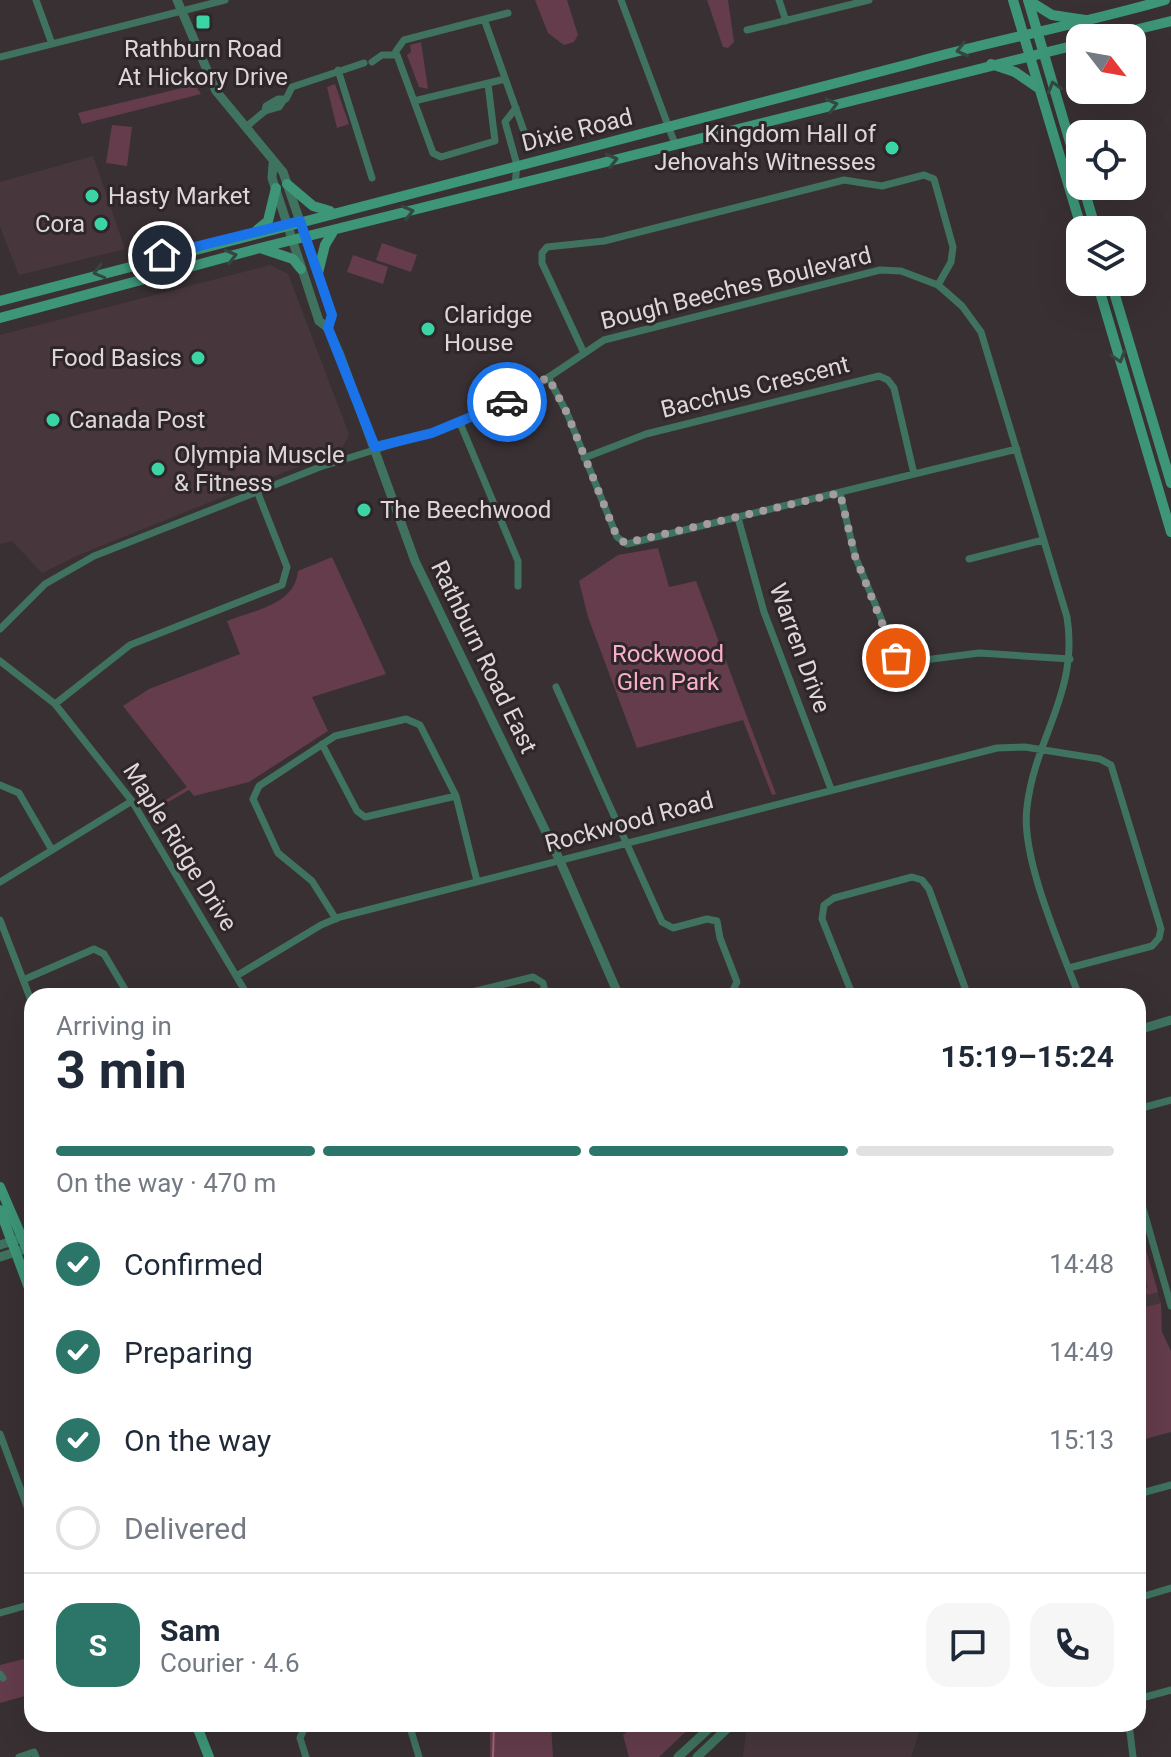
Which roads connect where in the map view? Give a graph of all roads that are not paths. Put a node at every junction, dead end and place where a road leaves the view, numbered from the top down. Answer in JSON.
{"nodes":[{"id":1,"x":36,"y":0,"type":"edge"},
{"id":2,"x":177,"y":0,"type":"edge"},
{"id":3,"x":225,"y":0,"type":"edge"},
{"id":4,"x":621,"y":0,"type":"edge"},
{"id":5,"x":779,"y":0,"type":"edge"},
{"id":6,"x":869,"y":0,"type":"edge"},
{"id":7,"x":1013,"y":0,"type":"edge"},
{"id":8,"x":1028,"y":0,"type":"edge"},
{"id":9,"x":1165,"y":0,"type":"edge"},
{"id":10,"x":181,"y":12,"type":"junction"},
{"id":11,"x":508,"y":13,"type":"dead end"},
{"id":12,"x":484,"y":19,"type":"junction"},
{"id":13,"x":786,"y":21,"type":"junction"},
{"id":14,"x":1171,"y":21,"type":"edge"},
{"id":15,"x":1078,"y":22,"type":"junction"},
{"id":16,"x":1146,"y":27,"type":"edge"},
{"id":17,"x":747,"y":30,"type":"dead end"},
{"id":18,"x":1038,"y":33,"type":"junction"},
{"id":19,"x":1024,"y":36,"type":"junction"},
{"id":20,"x":52,"y":44,"type":"junction"},
{"id":21,"x":1066,"y":47,"type":"edge"},
{"id":22,"x":396,"y":51,"type":"dead end"},
{"id":23,"x":1044,"y":52,"type":"junction"},
{"id":24,"x":1029,"y":55,"type":"junction"},
{"id":25,"x":0,"y":57,"type":"edge"},
{"id":26,"x":990,"y":64,"type":"junction"},
{"id":27,"x":338,"y":70,"type":"junction"},
{"id":28,"x":505,"y":79,"type":"junction"},
{"id":29,"x":488,"y":84,"type":"junction"},
{"id":30,"x":1039,"y":88,"type":"junction"},
{"id":31,"x":414,"y":101,"type":"junction"},
{"id":32,"x":516,"y":108,"type":"junction"},
{"id":33,"x":246,"y":127,"type":"junction"},
{"id":34,"x":669,"y":127,"type":"junction"},
{"id":35,"x":1066,"y":128,"type":"edge"},
{"id":36,"x":526,"y":137,"type":"dead end"},
{"id":37,"x":675,"y":144,"type":"junction"},
{"id":38,"x":516,"y":161,"type":"junction"},
{"id":39,"x":273,"y":164,"type":"junction"},
{"id":40,"x":372,"y":178,"type":"dead end"},
{"id":41,"x":287,"y":184,"type":"junction"},
{"id":42,"x":515,"y":184,"type":"junction"},
{"id":43,"x":276,"y":188,"type":"junction"},
{"id":44,"x":332,"y":212,"type":"junction"},
{"id":45,"x":1078,"y":216,"type":"edge"},
{"id":46,"x":300,"y":221,"type":"junction"},
{"id":47,"x":287,"y":225,"type":"junction"},
{"id":48,"x":334,"y":230,"type":"junction"},
{"id":49,"x":256,"y":231,"type":"junction"},
{"id":50,"x":305,"y":238,"type":"junction"},
{"id":51,"x":292,"y":241,"type":"junction"},
{"id":52,"x":260,"y":248,"type":"junction"},
{"id":53,"x":301,"y":269,"type":"junction"},
{"id":54,"x":318,"y":273,"type":"junction"},
{"id":55,"x":938,"y":285,"type":"junction"},
{"id":56,"x":1101,"y":296,"type":"edge"},
{"id":57,"x":1115,"y":296,"type":"edge"},
{"id":58,"x":0,"y":301,"type":"edge"},
{"id":59,"x":0,"y":318,"type":"edge"},
{"id":60,"x":328,"y":328,"type":"junction"},
{"id":61,"x":583,"y":351,"type":"junction"},
{"id":62,"x":548,"y":377,"type":"junction"},
{"id":63,"x":460,"y":423,"type":"junction"},
{"id":64,"x":375,"y":447,"type":"junction"},
{"id":65,"x":1017,"y":449,"type":"junction"},
{"id":66,"x":584,"y":458,"type":"junction"},
{"id":67,"x":914,"y":474,"type":"junction"},
{"id":68,"x":1171,"y":483,"type":"edge"},
{"id":69,"x":257,"y":491,"type":"junction"},
{"id":70,"x":840,"y":493,"type":"junction"},
{"id":71,"x":738,"y":518,"type":"junction"},
{"id":72,"x":1171,"y":532,"type":"edge"},
{"id":73,"x":1043,"y":540,"type":"junction"},
{"id":74,"x":969,"y":559,"type":"dead end"},
{"id":75,"x":518,"y":586,"type":"dead end"},
{"id":76,"x":0,"y":629,"type":"edge"},
{"id":77,"x":1070,"y":659,"type":"junction"},
{"id":78,"x":0,"y":661,"type":"edge"},
{"id":79,"x":556,"y":687,"type":"dead end"},
{"id":80,"x":55,"y":704,"type":"junction"},
{"id":81,"x":322,"y":744,"type":"junction"},
{"id":82,"x":1042,"y":750,"type":"junction"},
{"id":83,"x":0,"y":785,"type":"edge"},
{"id":84,"x":831,"y":789,"type":"junction"},
{"id":85,"x":456,"y":796,"type":"junction"},
{"id":86,"x":132,"y":801,"type":"junction"},
{"id":87,"x":627,"y":845,"type":"junction"},
{"id":88,"x":52,"y":850,"type":"junction"},
{"id":89,"x":560,"y":861,"type":"junction"},
{"id":90,"x":477,"y":881,"type":"junction"},
{"id":91,"x":0,"y":882,"type":"edge"},
{"id":92,"x":336,"y":919,"type":"junction"},
{"id":93,"x":0,"y":920,"type":"edge"},
{"id":94,"x":1069,"y":968,"type":"junction"},
{"id":95,"x":238,"y":975,"type":"junction"},
{"id":96,"x":23,"y":980,"type":"junction"},
{"id":97,"x":26,"y":988,"type":"edge"},
{"id":98,"x":124,"y":988,"type":"edge"},
{"id":99,"x":244,"y":988,"type":"edge"},
{"id":100,"x":488,"y":988,"type":"edge"},
{"id":101,"x":544,"y":988,"type":"edge"},
{"id":102,"x":616,"y":988,"type":"edge"},
{"id":103,"x":734,"y":988,"type":"edge"},
{"id":104,"x":850,"y":988,"type":"edge"},
{"id":105,"x":965,"y":988,"type":"edge"},
{"id":106,"x":1076,"y":988,"type":"edge"},
{"id":107,"x":1171,"y":1020,"type":"edge"},
{"id":108,"x":1146,"y":1028,"type":"edge"},
{"id":109,"x":1171,"y":1100,"type":"edge"},
{"id":110,"x":1146,"y":1107,"type":"edge"},
{"id":111,"x":0,"y":1187,"type":"edge"},
{"id":112,"x":0,"y":1210,"type":"edge"},
{"id":113,"x":1146,"y":1219,"type":"edge"},
{"id":114,"x":24,"y":1243,"type":"edge"},
{"id":115,"x":0,"y":1245,"type":"edge"},
{"id":116,"x":0,"y":1257,"type":"edge"},
{"id":117,"x":1171,"y":1306,"type":"edge"},
{"id":118,"x":0,"y":1434,"type":"edge"},
{"id":119,"x":1171,"y":1485,"type":"edge"},
{"id":120,"x":1146,"y":1492,"type":"edge"},
{"id":121,"x":24,"y":1498,"type":"edge"},
{"id":122,"x":1171,"y":1588,"type":"edge"},
{"id":123,"x":1146,"y":1596,"type":"edge"},
{"id":124,"x":24,"y":1606,"type":"edge"},
{"id":125,"x":0,"y":1613,"type":"edge"},
{"id":126,"x":1171,"y":1690,"type":"edge"},
{"id":127,"x":1146,"y":1697,"type":"edge"},
{"id":128,"x":199,"y":1732,"type":"edge"},
{"id":129,"x":303,"y":1732,"type":"edge"},
{"id":130,"x":411,"y":1732,"type":"edge"},
{"id":131,"x":708,"y":1732,"type":"edge"},
{"id":132,"x":721,"y":1732,"type":"edge"},
{"id":133,"x":1130,"y":1732,"type":"edge"},
{"id":134,"x":695,"y":1751,"type":"edge"},
{"id":135,"x":35,"y":1755,"type":"edge"},
{"id":136,"x":19,"y":1757,"type":"edge"},
{"id":137,"x":209,"y":1757,"type":"edge"},
{"id":138,"x":306,"y":1757,"type":"edge"},
{"id":139,"x":419,"y":1757,"type":"edge"},
{"id":140,"x":1133,"y":1757,"type":"edge"}],
"edges":[{"from":1,"to":20,"type":"street"},
{"from":2,"to":10,"type":"street","name":"Rathburn Road East"},
{"from":3,"to":10,"type":"street"},
{"from":4,"to":34,"type":"street"},
{"from":5,"to":13,"type":"street"},
{"from":6,"to":13,"type":"street"},
{"from":7,"to":19,"type":"main road"},
{"from":8,"to":15,"type":"main road"},
{"from":8,"to":18,"type":"main road"},
{"from":9,"to":15,"type":"main road","name":"Dixie Road"},
{"from":10,"to":20,"type":"street"},
{"from":10,"to":33,"type":"street","name":"Rathburn Road East"},
{"from":11,"to":12,"type":"street"},
{"from":12,"to":22,"type":"street"},
{"from":12,"to":28,"type":"street"},
{"from":13,"to":17,"type":"street"},
{"from":14,"to":16,"type":"main road"},
{"from":15,"to":18,"type":"main road","name":"Dixie Road"},
{"from":18,"to":19,"type":"main road","name":"Dixie Road"},
{"from":18,"to":23,"type":"main road"},
{"from":19,"to":24,"type":"main road"},
{"from":19,"to":34,"type":"main road","name":"Dixie Road","one_way":true},
{"from":20,"to":25,"type":"street"},
{"from":21,"to":23,"type":"main road","name":"Dixie Road"},
{"from":23,"to":24,"type":"main road","name":"Dixie Road"},
{"from":35,"to":23,"type":"main road","one_way":true},
{"from":24,"to":26,"type":"main road","name":"Dixie Road"},
{"from":24,"to":30,"type":"main road"},
{"from":26,"to":30,"type":"main road"},
{"from":37,"to":26,"type":"main road","name":"Dixie Road","one_way":true},
{"from":27,"to":31,"type":"street"},
{"from":27,"to":33,"type":"street"},
{"from":27,"to":40,"type":"street"},
{"from":28,"to":29,"type":"street"},
{"from":28,"to":32,"type":"street"},
{"from":29,"to":31,"type":"street"},
{"from":29,"to":31,"type":"street"},
{"from":30,"to":45,"type":"main road"},
{"from":32,"to":36,"type":"street"},
{"from":32,"to":38,"type":"street"},
{"from":33,"to":39,"type":"street","name":"Rathburn Road East"},
{"from":34,"to":37,"type":"street"},
{"from":34,"to":38,"type":"main road","name":"Dixie Road"},
{"from":42,"to":37,"type":"main road","name":"Dixie Road","one_way":true},
{"from":38,"to":42,"type":"street"},
{"from":38,"to":44,"type":"main road","name":"Dixie Road"},
{"from":39,"to":41,"type":"street","name":"Rathburn Road East"},
{"from":39,"to":43,"type":"street","name":"Rathburn Road East"},
{"from":41,"to":44,"type":"main road"},
{"from":41,"to":46,"type":"street","name":"Rathburn Road East"},
{"from":48,"to":42,"type":"main road","name":"Dixie Road","one_way":true},
{"from":43,"to":47,"type":"street","name":"Rathburn Road East"},
{"from":43,"to":49,"type":"main road"},
{"from":44,"to":46,"type":"main road","name":"Dixie Road"},
{"from":46,"to":47,"type":"main road","name":"Dixie Road"},
{"from":46,"to":50,"type":"street","name":"Rathburn Road East"},
{"from":47,"to":49,"type":"main road","name":"Dixie Road"},
{"from":47,"to":51,"type":"street","name":"Rathburn Road East"},
{"from":48,"to":50,"type":"main road","name":"Dixie Road"},
{"from":48,"to":54,"type":"main road"},
{"from":49,"to":58,"type":"main road","name":"Dixie Road","one_way":true},
{"from":50,"to":51,"type":"main road","name":"Dixie Road"},
{"from":50,"to":54,"type":"street","name":"Rathburn Road East"},
{"from":51,"to":52,"type":"main road","name":"Dixie Road"},
{"from":51,"to":53,"type":"street","name":"Rathburn Road East"},
{"from":52,"to":53,"type":"main road"},
{"from":59,"to":52,"type":"main road","name":"Dixie Road","one_way":true},
{"from":53,"to":60,"type":"street","name":"Rathburn Road East"},
{"from":54,"to":60,"type":"street","name":"Rathburn Road East"},
{"from":55,"to":61,"type":"street","name":"Bough Beeches Boulevard"},
{"from":55,"to":61,"type":"street"},
{"from":55,"to":65,"type":"street","name":"Bough Beeches Boulevard"},
{"from":56,"to":72,"type":"main road","one_way":true},
{"from":57,"to":68,"type":"main road"},
{"from":60,"to":64,"type":"street","name":"Rathburn Road East"},
{"from":61,"to":62,"type":"street","name":"Bough Beeches Boulevard"},
{"from":62,"to":63,"type":"street","name":"Bough Beeches Boulevard"},
{"from":62,"to":66,"type":"street"},
{"from":63,"to":64,"type":"street","name":"Bough Beeches Boulevard"},
{"from":63,"to":75,"type":"street"},
{"from":64,"to":69,"type":"street","name":"Bough Beeches Boulevard"},
{"from":64,"to":89,"type":"street","name":"Rathburn Road East"},
{"from":65,"to":67,"type":"street"},
{"from":65,"to":73,"type":"street","name":"Bough Beeches Boulevard"},
{"from":66,"to":67,"type":"street","name":"Bacchus Crescent"},
{"from":66,"to":71,"type":"street"},
{"from":67,"to":70,"type":"street"},
{"from":69,"to":76,"type":"street","name":"Bough Beeches Boulevard"},
{"from":69,"to":80,"type":"street"},
{"from":70,"to":71,"type":"street"},
{"from":70,"to":77,"type":"street"},
{"from":71,"to":84,"type":"street","name":"Warren Drive"},
{"from":73,"to":74,"type":"street"},
{"from":73,"to":77,"type":"street","name":"Bough Beeches Boulevard"},
{"from":77,"to":82,"type":"street","name":"Bough Beeches Boulevard"},
{"from":78,"to":80,"type":"street","name":"Maple Ridge Drive"},
{"from":79,"to":87,"type":"street"},
{"from":80,"to":86,"type":"street","name":"Maple Ridge Drive"},
{"from":81,"to":85,"type":"street"},
{"from":81,"to":85,"type":"street"},
{"from":81,"to":92,"type":"street"},
{"from":82,"to":84,"type":"street","name":"Rockwood Road"},
{"from":82,"to":94,"type":"street","name":"Bough Beeches Boulevard"},
{"from":82,"to":94,"type":"street","name":"Rockwood Road"},
{"from":83,"to":88,"type":"street"},
{"from":84,"to":87,"type":"street","name":"Rockwood Road"},
{"from":85,"to":90,"type":"street"},
{"from":86,"to":88,"type":"street"},
{"from":86,"to":95,"type":"street","name":"Maple Ridge Drive"},
{"from":87,"to":89,"type":"street","name":"Rockwood Road"},
{"from":87,"to":103,"type":"street"},
{"from":88,"to":91,"type":"street"},
{"from":89,"to":90,"type":"street","name":"Rockwood Road"},
{"from":89,"to":102,"type":"street","name":"Rathburn Road East"},
{"from":90,"to":92,"type":"street","name":"Rockwood Road"},
{"from":92,"to":95,"type":"street","name":"Rockwood Road"},
{"from":93,"to":96,"type":"street"},
{"from":94,"to":106,"type":"street","name":"Bough Beeches Boulevard"},
{"from":95,"to":99,"type":"street","name":"Maple Ridge Drive"},
{"from":96,"to":97,"type":"street"},
{"from":96,"to":98,"type":"street"},
{"from":100,"to":101,"type":"street"},
{"from":104,"to":105,"type":"street"},
{"from":107,"to":108,"type":"street"},
{"from":109,"to":110,"type":"street"},
{"from":111,"to":114,"type":"main road"},
{"from":112,"to":114,"type":"main road"},
{"from":113,"to":117,"type":"street"},
{"from":114,"to":115,"type":"street"},
{"from":114,"to":116,"type":"street"},
{"from":118,"to":121,"type":"street"},
{"from":119,"to":120,"type":"street"},
{"from":122,"to":123,"type":"street"},
{"from":124,"to":125,"type":"street"},
{"from":126,"to":127,"type":"street"},
{"from":128,"to":137,"type":"main road"},
{"from":129,"to":138,"type":"street"},
{"from":130,"to":139,"type":"street"},
{"from":131,"to":134,"type":"street"},
{"from":132,"to":134,"type":"street"},
{"from":133,"to":140,"type":"street"},
{"from":135,"to":136,"type":"street"}]}
